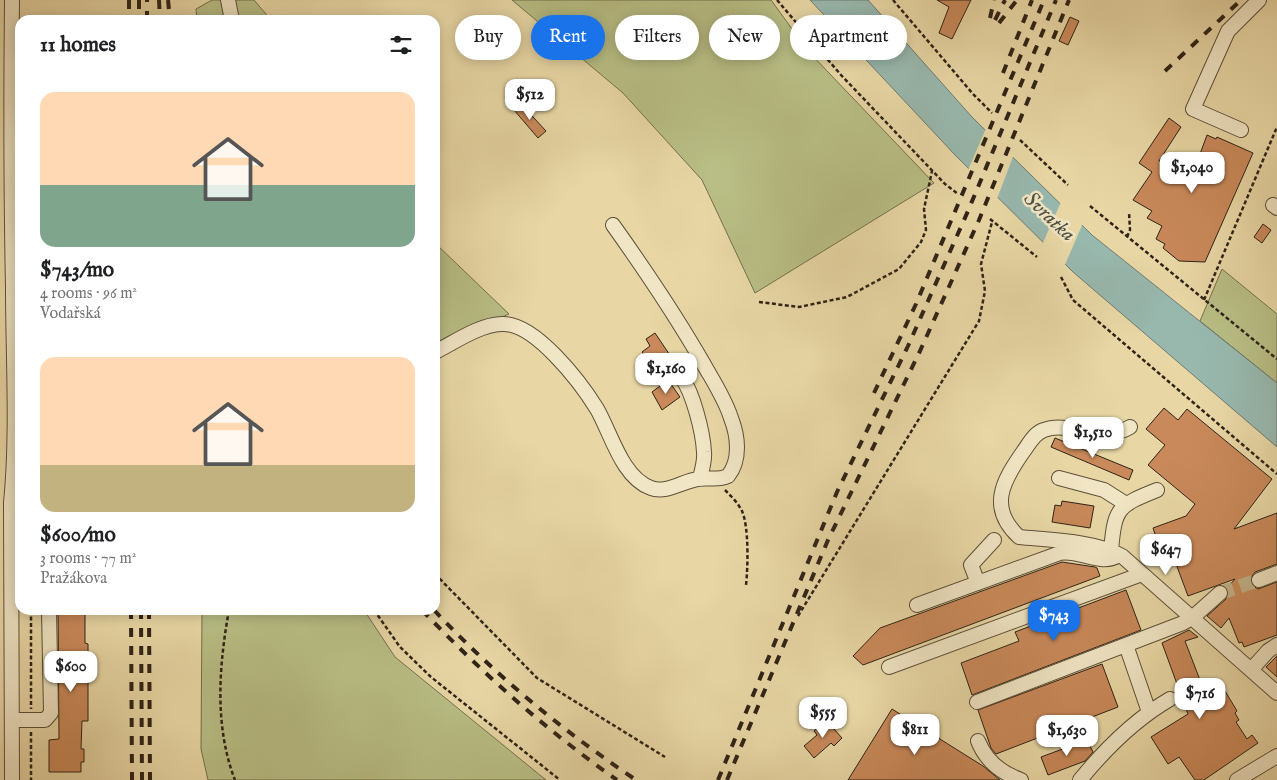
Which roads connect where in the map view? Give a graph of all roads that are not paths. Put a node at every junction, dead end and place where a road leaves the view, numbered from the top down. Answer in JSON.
{"nodes":[{"id":1,"x":12,"y":0,"type":"edge"},
{"id":2,"x":228,"y":0,"type":"edge"},
{"id":3,"x":1259,"y":0,"type":"edge"},
{"id":4,"x":231,"y":15,"type":"edge"},
{"id":5,"x":6,"y":26,"type":"edge"},
{"id":6,"x":1241,"y":130,"type":"dead end"},
{"id":7,"x":613,"y":225,"type":"dead end"},
{"id":8,"x":440,"y":350,"type":"edge"},
{"id":9,"x":682,"y":378,"type":"dead end"},
{"id":10,"x":1130,"y":427,"type":"dead end"},
{"id":11,"x":700,"y":478,"type":"junction"},
{"id":12,"x":1059,"y":478,"type":"dead end"},
{"id":13,"x":1157,"y":490,"type":"dead end"},
{"id":14,"x":10,"y":502,"type":"edge"},
{"id":15,"x":1126,"y":504,"type":"junction"},
{"id":16,"x":994,"y":540,"type":"dead end"},
{"id":17,"x":1115,"y":552,"type":"junction"},
{"id":18,"x":1277,"y":573,"type":"edge"},
{"id":19,"x":1142,"y":574,"type":"junction"},
{"id":20,"x":1259,"y":580,"type":"tunnel mouth"},
{"id":21,"x":978,"y":583,"type":"junction"},
{"id":22,"x":1220,"y":593,"type":"tunnel mouth"},
{"id":23,"x":917,"y":605,"type":"dead end"},
{"id":24,"x":49,"y":615,"type":"edge"},
{"id":25,"x":1192,"y":618,"type":"junction"},
{"id":26,"x":1126,"y":645,"type":"junction"},
{"id":27,"x":1277,"y":645,"type":"edge"},
{"id":28,"x":6,"y":653,"type":"edge"},
{"id":29,"x":889,"y":668,"type":"dead end"},
{"id":30,"x":1251,"y":670,"type":"junction"},
{"id":31,"x":1277,"y":693,"type":"edge"},
{"id":32,"x":1170,"y":699,"type":"dead end"},
{"id":33,"x":977,"y":702,"type":"dead end"},
{"id":34,"x":1149,"y":712,"type":"junction"},
{"id":35,"x":12,"y":720,"type":"junction"},
{"id":36,"x":978,"y":742,"type":"dead end"},
{"id":37,"x":1277,"y":756,"type":"edge"},
{"id":38,"x":12,"y":780,"type":"edge"},
{"id":39,"x":1021,"y":780,"type":"edge"},
{"id":40,"x":1080,"y":780,"type":"edge"},
{"id":41,"x":1237,"y":780,"type":"edge"}],
"edges":[{"from":1,"to":5,"type":"street"},
{"from":2,"to":4,"type":"street"},
{"from":3,"to":6,"type":"street"},
{"from":5,"to":14,"type":"street"},
{"from":7,"to":11,"type":"street"},
{"from":8,"to":11,"type":"street"},
{"from":9,"to":11,"type":"street"},
{"from":10,"to":17,"type":"street"},
{"from":12,"to":15,"type":"street"},
{"from":13,"to":15,"type":"street"},
{"from":14,"to":28,"type":"street"},
{"from":15,"to":17,"type":"street"},
{"from":16,"to":21,"type":"street"},
{"from":17,"to":19,"type":"street"},
{"from":17,"to":21,"type":"street"},
{"from":18,"to":20,"type":"street"},
{"from":19,"to":25,"type":"street"},
{"from":19,"to":29,"type":"street"},
{"from":21,"to":23,"type":"street"},
{"from":22,"to":25,"type":"street"},
{"from":24,"to":35,"type":"street"},
{"from":25,"to":26,"type":"street"},
{"from":25,"to":30,"type":"street"},
{"from":26,"to":33,"type":"street"},
{"from":26,"to":34,"type":"street"},
{"from":27,"to":30,"type":"street"},
{"from":28,"to":35,"type":"street"},
{"from":30,"to":31,"type":"street"},
{"from":32,"to":34,"type":"street"},
{"from":34,"to":40,"type":"street"},
{"from":35,"to":38,"type":"street"},
{"from":36,"to":39,"type":"street"},
{"from":37,"to":41,"type":"street"}]}
